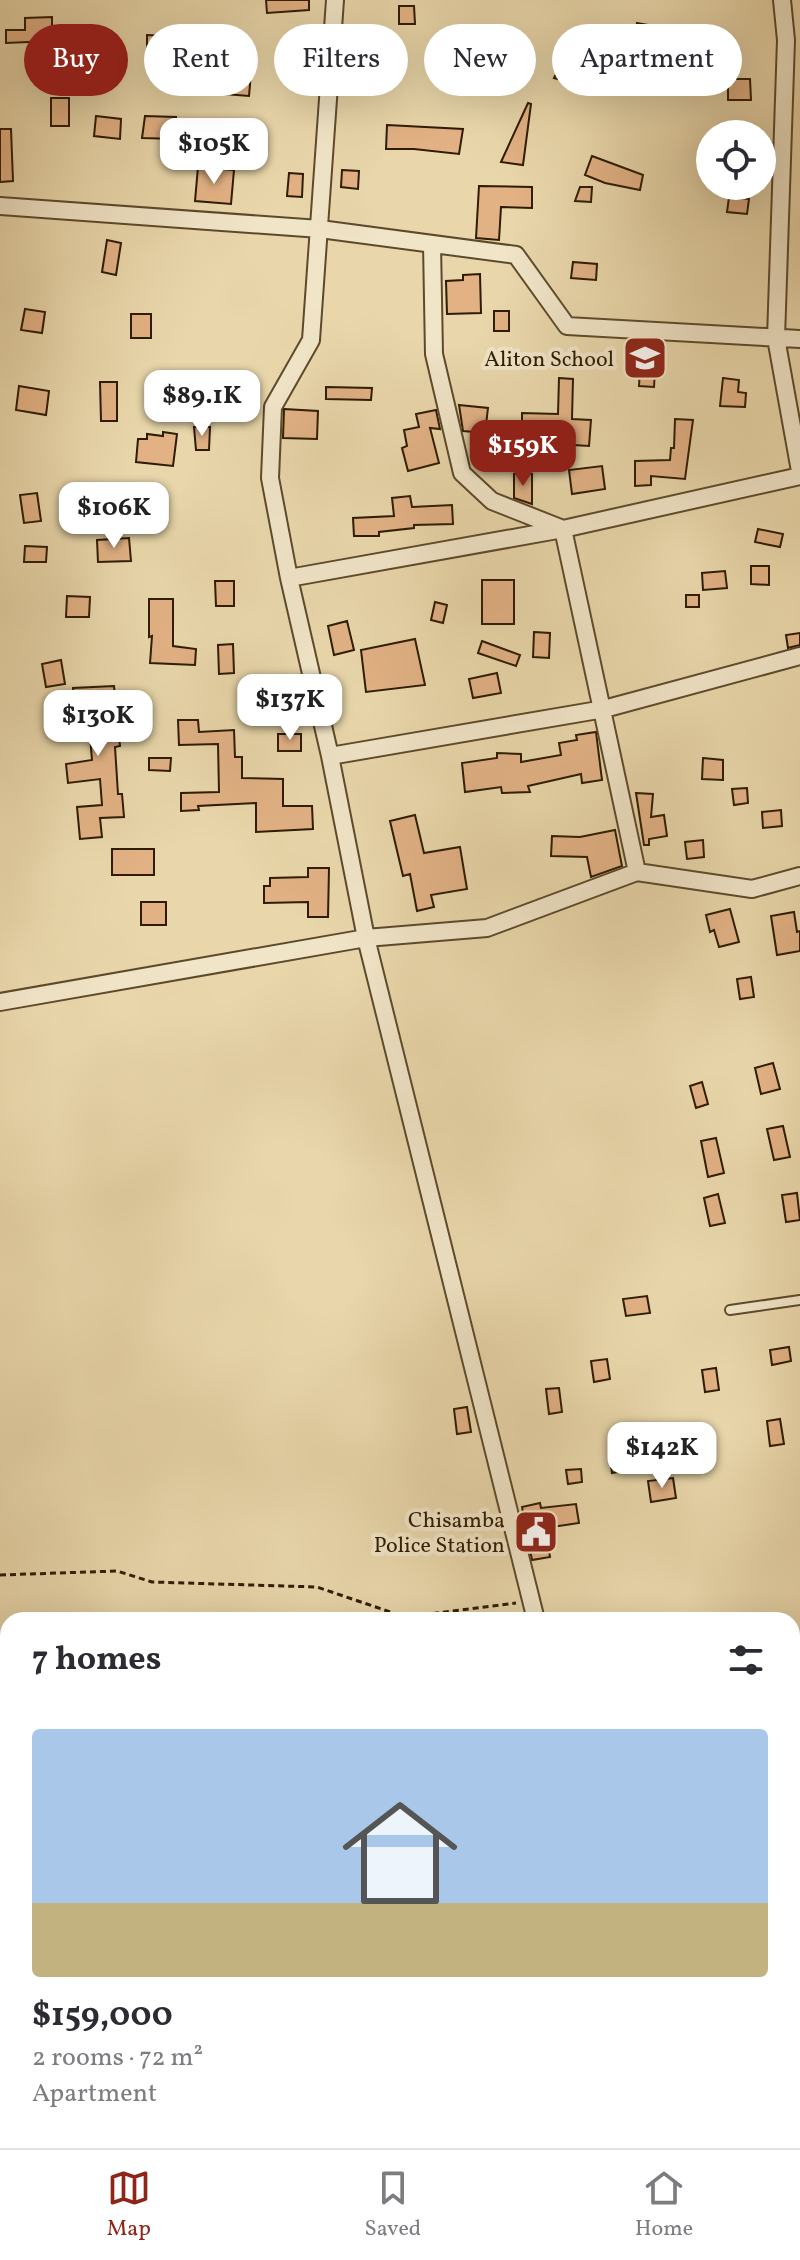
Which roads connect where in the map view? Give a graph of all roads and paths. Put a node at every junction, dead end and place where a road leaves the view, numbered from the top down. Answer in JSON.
{"nodes":[{"id":1,"x":335,"y":0,"type":"edge"},
{"id":2,"x":782,"y":0,"type":"edge"},
{"id":3,"x":0,"y":206,"type":"edge"},
{"id":4,"x":320,"y":229,"type":"junction"},
{"id":5,"x":432,"y":244,"type":"junction"},
{"id":6,"x":776,"y":338,"type":"junction"},
{"id":7,"x":800,"y":339,"type":"edge"},
{"id":8,"x":800,"y":473,"type":"edge"},
{"id":9,"x":563,"y":529,"type":"junction"},
{"id":10,"x":289,"y":578,"type":"junction"},
{"id":11,"x":800,"y":656,"type":"edge"},
{"id":12,"x":604,"y":709,"type":"junction"},
{"id":13,"x":330,"y":756,"type":"junction"},
{"id":14,"x":637,"y":872,"type":"junction"},
{"id":15,"x":800,"y":876,"type":"edge"},
{"id":16,"x":366,"y":938,"type":"junction"},
{"id":17,"x":0,"y":1002,"type":"edge"},
{"id":18,"x":800,"y":1300,"type":"edge"},
{"id":19,"x":730,"y":1310,"type":"dead end"},
{"id":20,"x":0,"y":1575,"type":"edge"},
{"id":21,"x":531,"y":1601,"type":"junction"},
{"id":22,"x":390,"y":1612,"type":"edge"},
{"id":23,"x":444,"y":1612,"type":"edge"},
{"id":24,"x":534,"y":1612,"type":"edge"}],
"edges":[{"from":1,"to":4,"type":"street"},
{"from":2,"to":6,"type":"street"},
{"from":3,"to":4,"type":"street"},
{"from":4,"to":5,"type":"street"},
{"from":4,"to":10,"type":"street"},
{"from":5,"to":6,"type":"street"},
{"from":5,"to":9,"type":"street"},
{"from":6,"to":7,"type":"street"},
{"from":6,"to":8,"type":"street"},
{"from":8,"to":9,"type":"street"},
{"from":9,"to":10,"type":"street"},
{"from":9,"to":12,"type":"street"},
{"from":10,"to":13,"type":"street"},
{"from":11,"to":12,"type":"street"},
{"from":12,"to":13,"type":"street"},
{"from":12,"to":14,"type":"street"},
{"from":13,"to":16,"type":"street"},
{"from":14,"to":15,"type":"street"},
{"from":14,"to":16,"type":"street"},
{"from":16,"to":17,"type":"street"},
{"from":16,"to":21,"type":"street"},
{"from":18,"to":19,"type":"lane"},
{"from":20,"to":22,"type":"path"},
{"from":21,"to":23,"type":"path"},
{"from":21,"to":24,"type":"street"}]}
